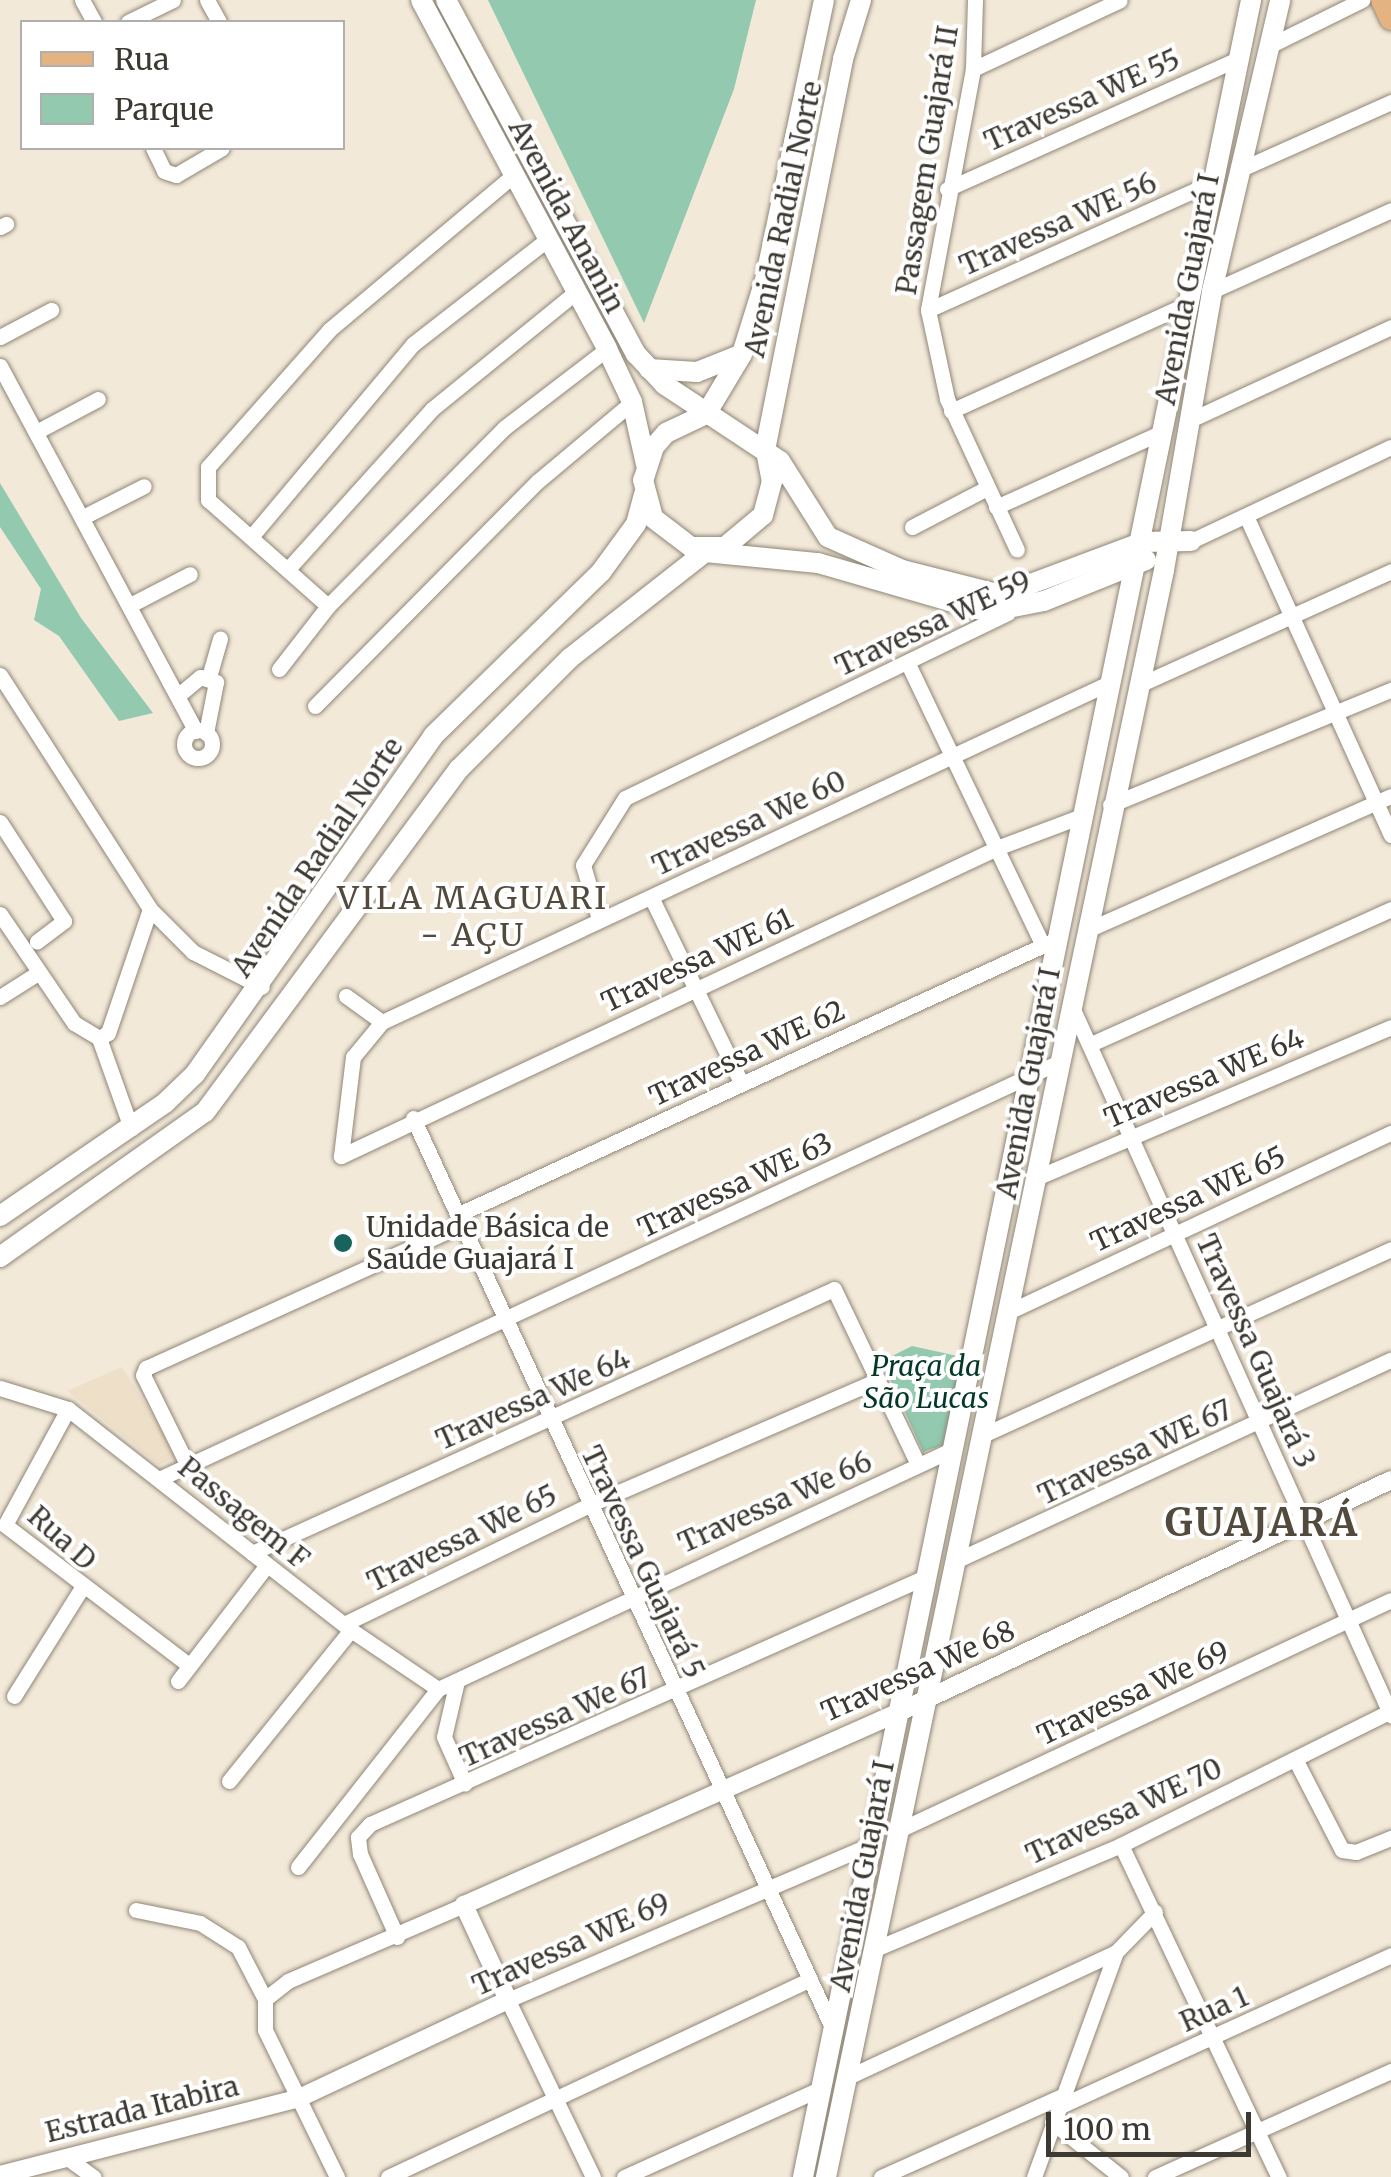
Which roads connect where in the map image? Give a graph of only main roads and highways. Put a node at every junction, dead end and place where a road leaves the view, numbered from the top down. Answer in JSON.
{"nodes":[{"id":1,"x":421,"y":0,"type":"edge"},
{"id":2,"x":446,"y":0,"type":"edge"},
{"id":3,"x":824,"y":0,"type":"edge"},
{"id":4,"x":861,"y":0,"type":"edge"},
{"id":5,"x":1251,"y":0,"type":"edge"},
{"id":6,"x":1280,"y":0,"type":"edge"},
{"id":7,"x":1382,"y":0,"type":"edge"},
{"id":8,"x":1391,"y":19,"type":"edge"},
{"id":9,"x":742,"y":354,"type":"junction"},
{"id":10,"x":649,"y":369,"type":"junction"},
{"id":11,"x":710,"y":417,"type":"junction"},
{"id":12,"x":759,"y":446,"type":"junction"},
{"id":13,"x":646,"y":464,"type":"junction"},
{"id":14,"x":644,"y":496,"type":"junction"},
{"id":15,"x":1191,"y":541,"type":"road end"},
{"id":16,"x":1168,"y":547,"type":"junction"},
{"id":17,"x":698,"y":549,"type":"junction"},
{"id":18,"x":1141,"y":552,"type":"junction"},
{"id":19,"x":0,"y":1216,"type":"edge"},
{"id":20,"x":0,"y":1256,"type":"edge"},
{"id":21,"x":803,"y":2177,"type":"edge"},
{"id":22,"x":826,"y":2177,"type":"edge"}],
"edges":[{"from":1,"to":13,"type":"main road","name":"Avenida Ananin"},
{"from":2,"to":10,"type":"main road","name":"Avenida Ananin"},
{"from":3,"to":9,"type":"main road","name":"Avenida Radial Norte"},
{"from":4,"to":12,"type":"main road","name":"Avenida Radial Norte"},
{"from":5,"to":18,"type":"main road","name":"Avenida Guajará I"},
{"from":6,"to":16,"type":"main road","name":"Avenida Guajará I"},
{"from":7,"to":8,"type":"main road"},
{"from":9,"to":10,"type":"main road"},
{"from":9,"to":11,"type":"main road","name":"Avenida Radial Norte"},
{"from":10,"to":11,"type":"main road","name":"Avenida Ananin"},
{"from":11,"to":12,"type":"main road"},
{"from":11,"to":13,"type":"main road"},
{"from":12,"to":17,"type":"main road"},
{"from":12,"to":18,"type":"main road"},
{"from":13,"to":14,"type":"main road"},
{"from":14,"to":17,"type":"main road"},
{"from":14,"to":19,"type":"main road","name":"Avenida Radial Norte"},
{"from":15,"to":16,"type":"main road"},
{"from":16,"to":18,"type":"main road"},
{"from":16,"to":22,"type":"main road","name":"Avenida Guajará I"},
{"from":17,"to":18,"type":"main road","name":"Travessa WE 59"},
{"from":17,"to":20,"type":"main road"},
{"from":18,"to":21,"type":"main road","name":"Avenida Guajará I"}]}
